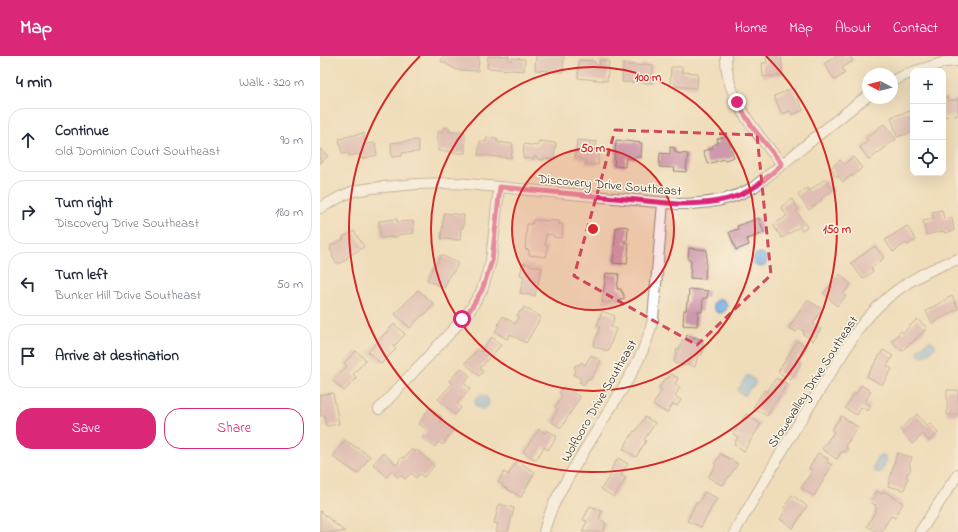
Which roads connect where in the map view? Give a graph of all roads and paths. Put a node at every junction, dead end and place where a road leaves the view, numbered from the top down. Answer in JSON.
{"nodes":[{"id":1,"x":726,"y":56,"type":"edge"},
{"id":2,"x":958,"y":61,"type":"edge"},
{"id":3,"x":926,"y":68,"type":"edge"},
{"id":4,"x":910,"y":74,"type":"edge"},
{"id":5,"x":898,"y":79,"type":"edge"},
{"id":6,"x":862,"y":100,"type":"edge"},
{"id":7,"x":782,"y":164,"type":"junction"},
{"id":8,"x":500,"y":187,"type":"junction"},
{"id":9,"x":663,"y":203,"type":"junction"},
{"id":10,"x":320,"y":208,"type":"edge"},
{"id":11,"x":958,"y":259,"type":"edge"},
{"id":12,"x":379,"y":409,"type":"dead end"},
{"id":13,"x":958,"y":474,"type":"edge"},
{"id":14,"x":544,"y":532,"type":"edge"},
{"id":15,"x":735,"y":532,"type":"edge"},
{"id":16,"x":920,"y":532,"type":"edge"}],
"edges":[{"from":1,"to":7,"type":"street"},
{"from":2,"to":3,"type":"street"},
{"from":4,"to":5,"type":"street"},
{"from":6,"to":7,"type":"street","name":"Discovery Drive Southeast"},
{"from":7,"to":9,"type":"street","name":"Discovery Drive Southeast"},
{"from":8,"to":9,"type":"street","name":"Discovery Drive Southeast"},
{"from":8,"to":10,"type":"street","name":"Discovery Drive Southeast"},
{"from":8,"to":12,"type":"street"},
{"from":9,"to":14,"type":"street","name":"Wolfboro Drive Southeast"},
{"from":11,"to":15,"type":"street","name":"Stowevalley Drive Southeast"},
{"from":13,"to":16,"type":"street"}]}
